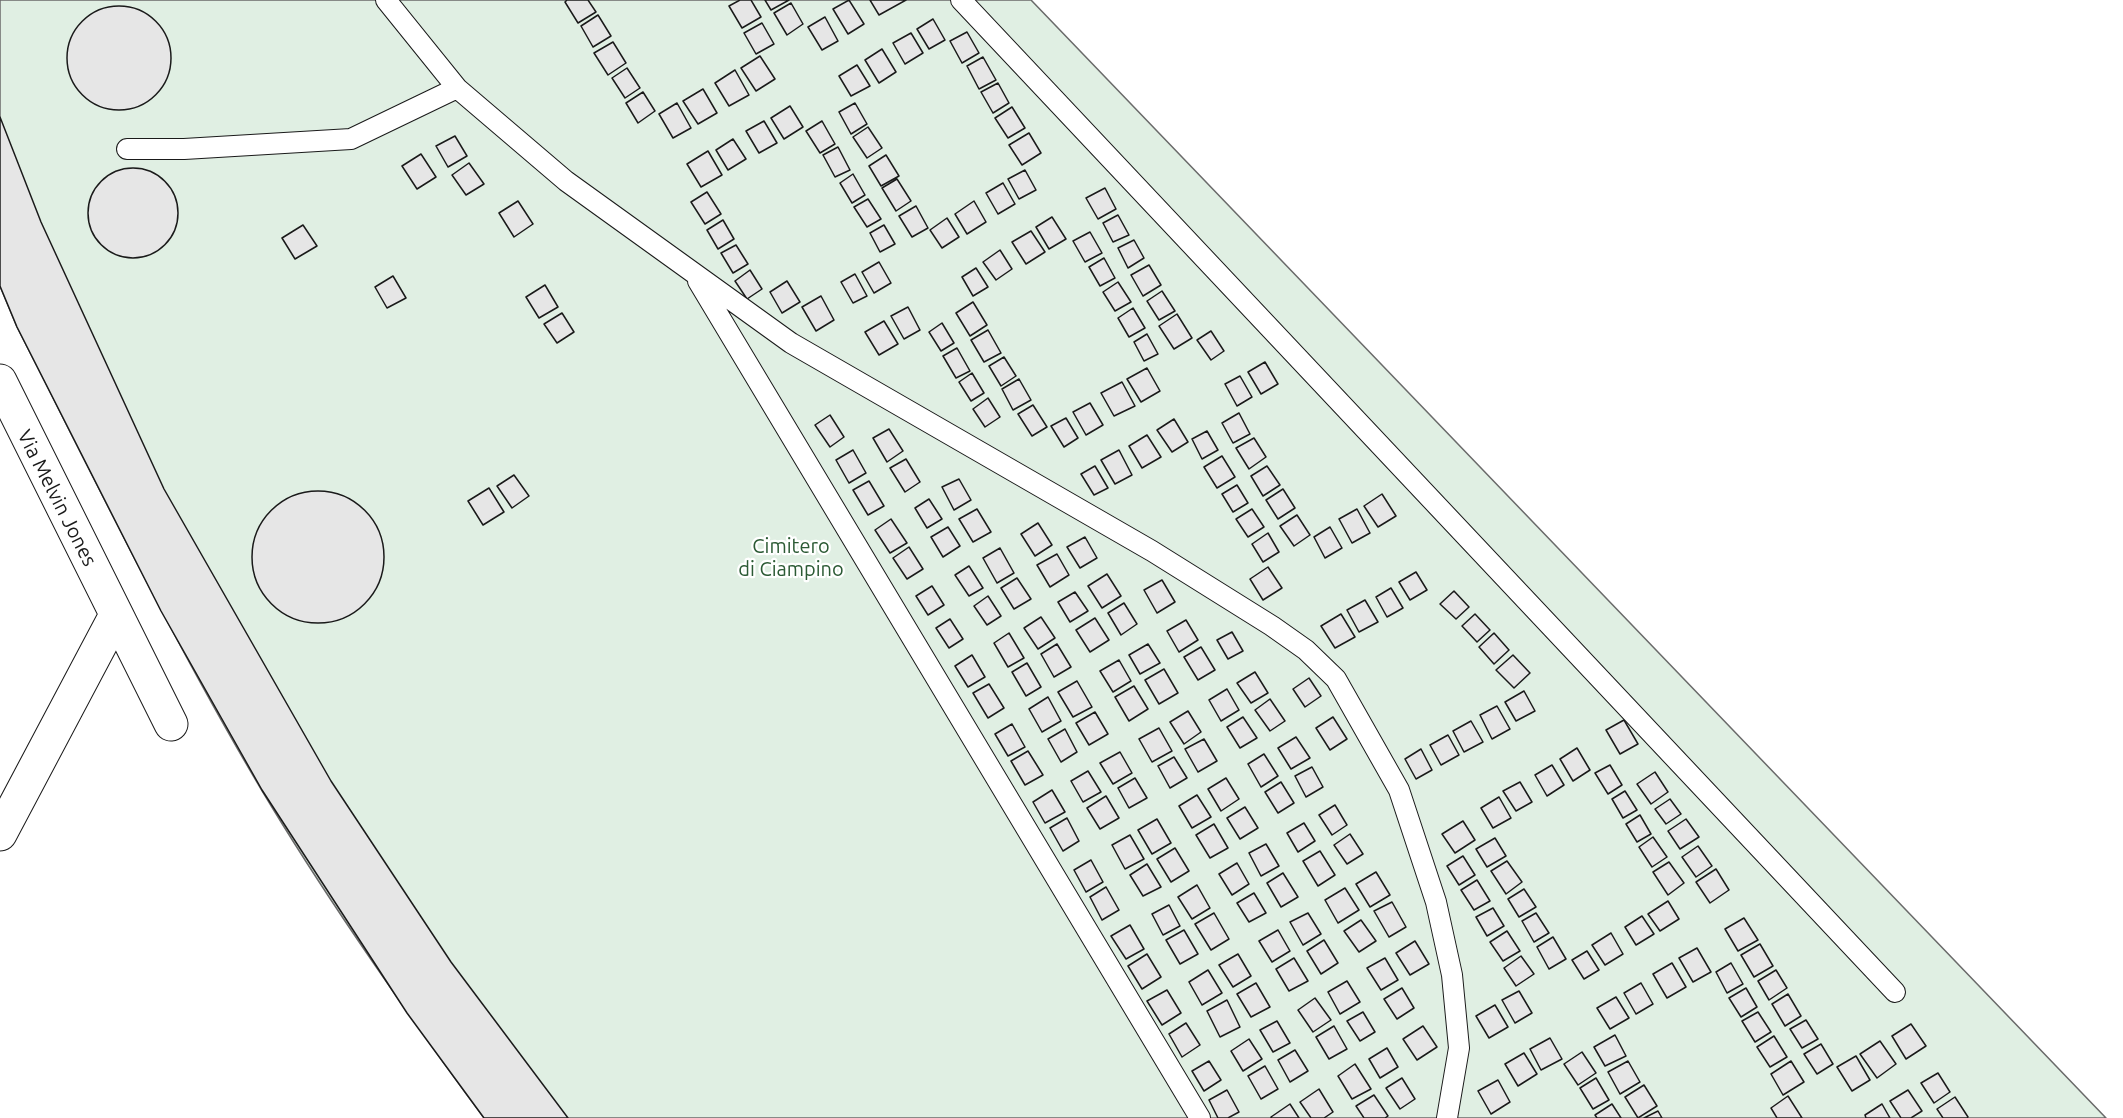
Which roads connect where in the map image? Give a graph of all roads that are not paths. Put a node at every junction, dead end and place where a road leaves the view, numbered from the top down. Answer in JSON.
{"nodes":[{"id":1,"x":386,"y":0,"type":"edge"},
{"id":2,"x":961,"y":0,"type":"edge"},
{"id":3,"x":457,"y":88,"type":"junction"},
{"id":4,"x":127,"y":149,"type":"dead end"},
{"id":5,"x":694,"y":274,"type":"junction"},
{"id":6,"x":0,"y":381,"type":"edge"},
{"id":7,"x":116,"y":615,"type":"junction"},
{"id":8,"x":171,"y":724,"type":"dead end"},
{"id":9,"x":0,"y":834,"type":"edge"},
{"id":10,"x":1894,"y":992,"type":"dead end"},
{"id":11,"x":1200,"y":1118,"type":"edge"},
{"id":12,"x":1447,"y":1118,"type":"edge"}],
"edges":[{"from":1,"to":3,"type":"lane"},
{"from":2,"to":10,"type":"lane"},
{"from":3,"to":4,"type":"lane"},
{"from":3,"to":5,"type":"lane"},
{"from":5,"to":11,"type":"lane"},
{"from":5,"to":12,"type":"lane"},
{"from":6,"to":7,"type":"street","name":"Via Melvin Jones"},
{"from":7,"to":8,"type":"street","name":"Via Melvin Jones"},
{"from":7,"to":9,"type":"street"}]}
